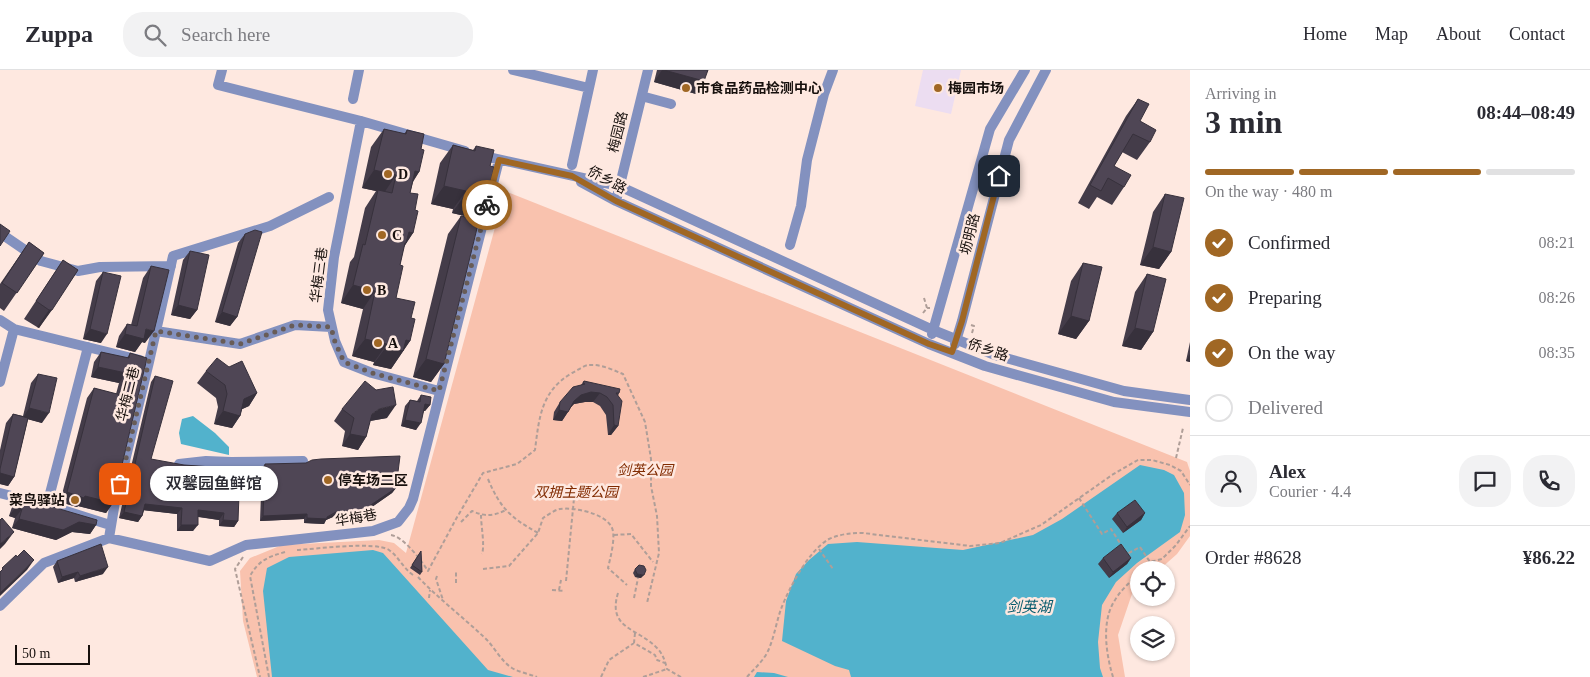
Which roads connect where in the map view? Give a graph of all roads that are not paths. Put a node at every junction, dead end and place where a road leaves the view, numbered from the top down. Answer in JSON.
{"nodes":[{"id":1,"x":222,"y":70,"type":"edge"},
{"id":2,"x":359,"y":70,"type":"edge"},
{"id":3,"x":513,"y":70,"type":"edge"},
{"id":4,"x":594,"y":70,"type":"edge"},
{"id":5,"x":648,"y":70,"type":"edge"},
{"id":6,"x":833,"y":70,"type":"edge"},
{"id":7,"x":1025,"y":70,"type":"edge"},
{"id":8,"x":1046,"y":70,"type":"edge"},
{"id":9,"x":589,"y":88,"type":"junction"},
{"id":10,"x":645,"y":96,"type":"dead end"},
{"id":11,"x":353,"y":99,"type":"dead end"},
{"id":12,"x":671,"y":104,"type":"dead end"},
{"id":13,"x":361,"y":121,"type":"junction"},
{"id":14,"x":499,"y":160,"type":"junction"},
{"id":15,"x":572,"y":165,"type":"dead end"},
{"id":16,"x":572,"y":176,"type":"junction"},
{"id":17,"x":619,"y":186,"type":"junction"},
{"id":18,"x":329,"y":197,"type":"dead end"},
{"id":19,"x":616,"y":201,"type":"junction"},
{"id":20,"x":0,"y":233,"type":"edge"},
{"id":21,"x":790,"y":245,"type":"dead end"},
{"id":22,"x":172,"y":261,"type":"junction"},
{"id":23,"x":0,"y":320,"type":"edge"},
{"id":24,"x":331,"y":327,"type":"junction"},
{"id":25,"x":14,"y":329,"type":"junction"},
{"id":26,"x":933,"y":330,"type":"junction"},
{"id":27,"x":156,"y":331,"type":"junction"},
{"id":28,"x":956,"y":339,"type":"junction"},
{"id":29,"x":929,"y":344,"type":"junction"},
{"id":30,"x":88,"y":347,"type":"junction"},
{"id":31,"x":952,"y":352,"type":"junction"},
{"id":32,"x":149,"y":362,"type":"junction"},
{"id":33,"x":0,"y":382,"type":"edge"},
{"id":34,"x":439,"y":391,"type":"junction"},
{"id":35,"x":1190,"y":400,"type":"edge"},
{"id":36,"x":1190,"y":412,"type":"edge"},
{"id":37,"x":303,"y":461,"type":"edge"},
{"id":38,"x":179,"y":464,"type":"edge"},
{"id":39,"x":0,"y":493,"type":"edge"},
{"id":40,"x":47,"y":505,"type":"junction"},
{"id":41,"x":110,"y":525,"type":"junction"},
{"id":42,"x":109,"y":538,"type":"junction"},
{"id":43,"x":0,"y":606,"type":"edge"}],
"edges":[{"from":1,"to":13,"type":"street"},
{"from":2,"to":11,"type":"street"},
{"from":3,"to":9,"type":"street"},
{"from":4,"to":9,"type":"street"},
{"from":5,"to":17,"type":"street","name":"梅园路"},
{"from":6,"to":21,"type":"street"},
{"from":7,"to":26,"type":"street","name":"坜明路"},
{"from":8,"to":28,"type":"street","name":"坜明路"},
{"from":9,"to":15,"type":"street"},
{"from":10,"to":12,"type":"street"},
{"from":13,"to":14,"type":"street"},
{"from":13,"to":24,"type":"street","name":"华梅三巷"},
{"from":14,"to":16,"type":"street"},
{"from":14,"to":34,"type":"street","name":"华梅巷"},
{"from":16,"to":17,"type":"street","name":"侨乡路"},
{"from":16,"to":19,"type":"street","name":"侨乡路"},
{"from":17,"to":19,"type":"street","name":"梅园路"},
{"from":17,"to":26,"type":"street","name":"侨乡路"},
{"from":18,"to":22,"type":"street"},
{"from":19,"to":29,"type":"street","name":"侨乡路"},
{"from":20,"to":22,"type":"street"},
{"from":22,"to":27,"type":"street","name":"华梅二巷"},
{"from":23,"to":25,"type":"street"},
{"from":24,"to":27,"type":"street"},
{"from":24,"to":34,"type":"street","name":"华梅三巷"},
{"from":25,"to":30,"type":"street"},
{"from":25,"to":33,"type":"street"},
{"from":26,"to":28,"type":"street","name":"侨乡路"},
{"from":26,"to":29,"type":"street","name":"坜明路"},
{"from":27,"to":32,"type":"street","name":"华梅二巷"},
{"from":28,"to":31,"type":"street","name":"坜明路"},
{"from":28,"to":35,"type":"street","name":"侨乡路"},
{"from":29,"to":31,"type":"street","name":"侨乡路"},
{"from":30,"to":32,"type":"street"},
{"from":30,"to":40,"type":"street"},
{"from":31,"to":36,"type":"street","name":"侨乡路"},
{"from":32,"to":41,"type":"street","name":"华梅二巷"},
{"from":34,"to":42,"type":"street","name":"华梅巷"},
{"from":37,"to":38,"type":"street"},
{"from":39,"to":40,"type":"street"},
{"from":40,"to":41,"type":"street"},
{"from":41,"to":42,"type":"street","name":"华梅二巷"},
{"from":42,"to":43,"type":"street"}]}
